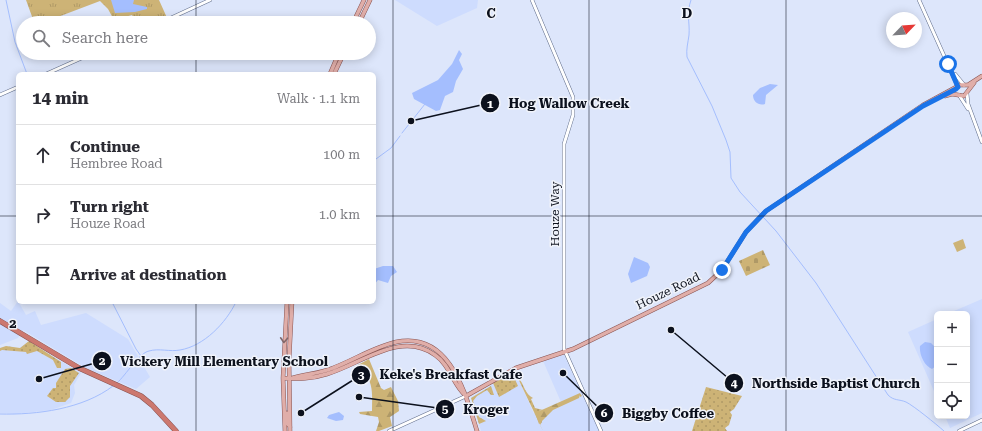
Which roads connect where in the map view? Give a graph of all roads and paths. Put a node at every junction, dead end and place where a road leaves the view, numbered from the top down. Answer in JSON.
{"nodes":[{"id":1,"x":210,"y":0,"type":"edge"},
{"id":2,"x":364,"y":0,"type":"edge"},
{"id":3,"x":370,"y":0,"type":"edge"},
{"id":4,"x":532,"y":0,"type":"edge"},
{"id":5,"x":919,"y":0,"type":"edge"},
{"id":6,"x":175,"y":16,"type":"edge"},
{"id":7,"x":356,"y":16,"type":"edge"},
{"id":8,"x":362,"y":16,"type":"edge"},
{"id":9,"x":77,"y":60,"type":"edge"},
{"id":10,"x":336,"y":60,"type":"edge"},
{"id":11,"x":341,"y":60,"type":"edge"},
{"id":12,"x":951,"y":70,"type":"junction"},
{"id":13,"x":50,"y":72,"type":"edge"},
{"id":14,"x":331,"y":72,"type":"edge"},
{"id":15,"x":335,"y":72,"type":"edge"},
{"id":16,"x":982,"y":76,"type":"edge"},
{"id":17,"x":977,"y":80,"type":"junction"},
{"id":18,"x":964,"y":85,"type":"junction"},
{"id":19,"x":957,"y":87,"type":"junction"},
{"id":20,"x":16,"y":88,"type":"edge"},
{"id":21,"x":967,"y":93,"type":"junction"},
{"id":22,"x":0,"y":95,"type":"edge"},
{"id":23,"x":958,"y":95,"type":"junction"},
{"id":24,"x":937,"y":99,"type":"junction"},
{"id":25,"x":973,"y":118,"type":"junction"},
{"id":26,"x":982,"y":142,"type":"edge"},
{"id":27,"x":287,"y":304,"type":"edge"},
{"id":28,"x":292,"y":304,"type":"edge"},
{"id":29,"x":0,"y":321,"type":"edge"},
{"id":30,"x":405,"y":343,"type":"junction"},
{"id":31,"x":572,"y":349,"type":"junction"},
{"id":32,"x":565,"y":352,"type":"junction"},
{"id":33,"x":568,"y":359,"type":"junction"},
{"id":34,"x":289,"y":368,"type":"junction"},
{"id":35,"x":283,"y":378,"type":"junction"},
{"id":36,"x":289,"y":378,"type":"junction"},
{"id":37,"x":297,"y":378,"type":"junction"},
{"id":38,"x":289,"y":389,"type":"junction"},
{"id":39,"x":464,"y":389,"type":"junction"},
{"id":40,"x":475,"y":391,"type":"junction"},
{"id":41,"x":466,"y":396,"type":"junction"},
{"id":42,"x":284,"y":400,"type":"junction"},
{"id":43,"x":469,"y":406,"type":"junction"},
{"id":44,"x":982,"y":420,"type":"edge"},
{"id":45,"x":290,"y":429,"type":"edge"},
{"id":46,"x":176,"y":431,"type":"edge"},
{"id":47,"x":285,"y":431,"type":"edge"},
{"id":48,"x":389,"y":431,"type":"edge"},
{"id":49,"x":477,"y":431,"type":"edge"},
{"id":50,"x":601,"y":431,"type":"edge"},
{"id":51,"x":959,"y":431,"type":"edge"}],
"edges":[{"from":1,"to":6,"type":"street"},
{"from":2,"to":7,"type":"main road"},
{"from":3,"to":8,"type":"main road"},
{"from":4,"to":32,"type":"street","name":"Houze Way"},
{"from":5,"to":12,"type":"street"},
{"from":9,"to":13,"type":"street"},
{"from":10,"to":14,"type":"main road"},
{"from":11,"to":15,"type":"main road"},
{"from":12,"to":18,"type":"street"},
{"from":12,"to":19,"type":"street"},
{"from":16,"to":17,"type":"main road","name":"Houze Road"},
{"from":17,"to":18,"type":"main road","name":"Houze Road"},
{"from":17,"to":21,"type":"main road","name":"Houze Road"},
{"from":18,"to":19,"type":"main road","name":"Houze Road"},
{"from":18,"to":21,"type":"main road"},
{"from":19,"to":23,"type":"main road"},
{"from":19,"to":24,"type":"main road","name":"Houze Road"},
{"from":20,"to":22,"type":"street"},
{"from":21,"to":23,"type":"main road","name":"Houze Road"},
{"from":21,"to":25,"type":"street"},
{"from":23,"to":24,"type":"main road","name":"Houze Road"},
{"from":23,"to":25,"type":"street"},
{"from":24,"to":31,"type":"main road","name":"Houze Road"},
{"from":25,"to":26,"type":"street"},
{"from":27,"to":35,"type":"main road","one_way":true},
{"from":28,"to":34,"type":"main road"},
{"from":29,"to":46,"type":"highway"},
{"from":30,"to":37,"type":"main road"},
{"from":30,"to":39,"type":"main road"},
{"from":30,"to":41,"type":"main road"},
{"from":31,"to":32,"type":"main road","name":"Houze Road"},
{"from":31,"to":33,"type":"street"},
{"from":32,"to":33,"type":"street","name":"Houze Way"},
{"from":32,"to":40,"type":"main road","name":"Houze Road"},
{"from":33,"to":50,"type":"street","name":"Houze Way"},
{"from":34,"to":36,"type":"main road"},
{"from":34,"to":37,"type":"main road"},
{"from":35,"to":36,"type":"main road"},
{"from":35,"to":42,"type":"main road"},
{"from":36,"to":37,"type":"main road"},
{"from":36,"to":38,"type":"main road"},
{"from":37,"to":38,"type":"main road"},
{"from":38,"to":45,"type":"main road"},
{"from":39,"to":40,"type":"main road"},
{"from":39,"to":41,"type":"main road"},
{"from":40,"to":41,"type":"main road","name":"Houze Road"},
{"from":40,"to":43,"type":"main road"},
{"from":41,"to":43,"type":"main road"},
{"from":41,"to":48,"type":"street","name":"Houze Road"},
{"from":42,"to":45,"type":"main road"},
{"from":42,"to":47,"type":"main road"},
{"from":43,"to":49,"type":"main road"},
{"from":44,"to":51,"type":"street"}]}
